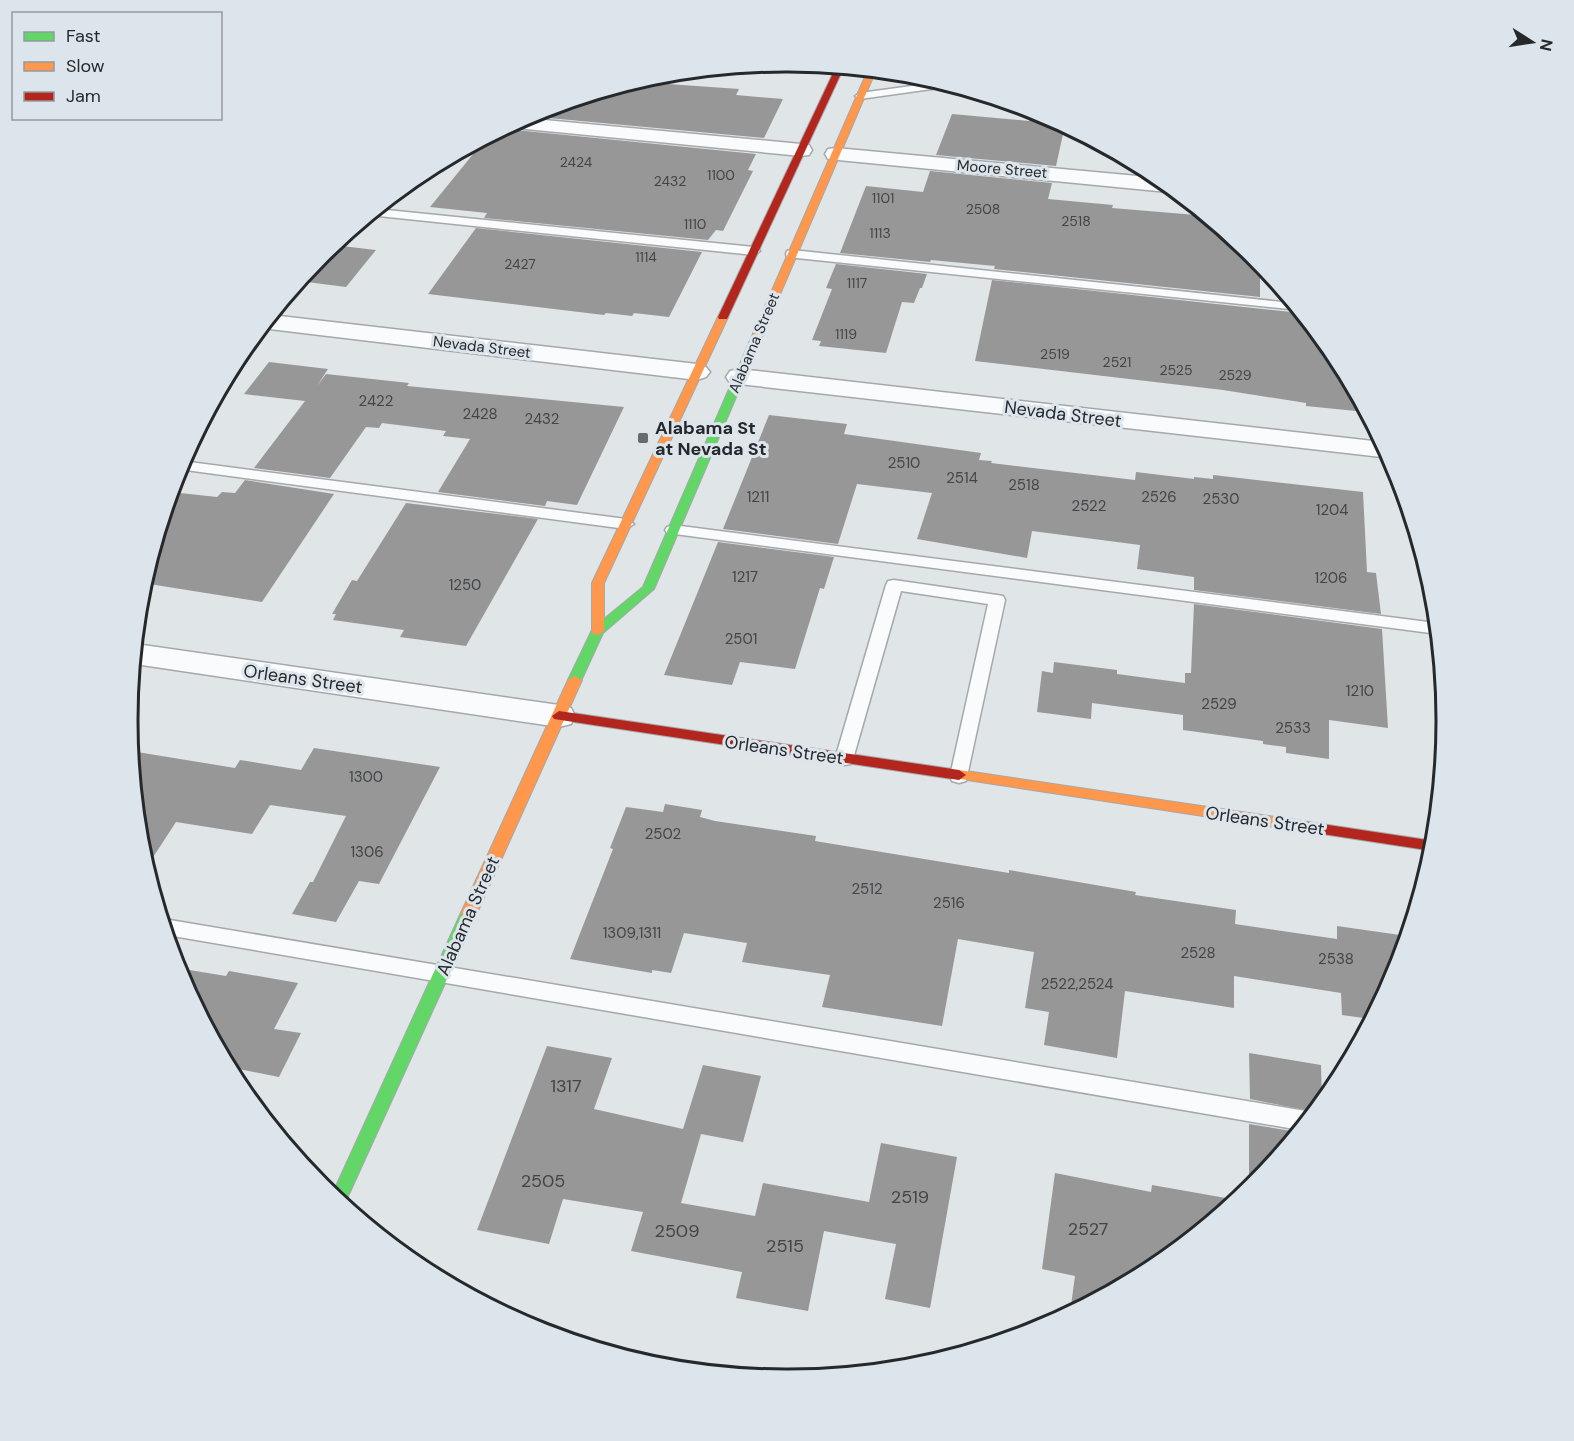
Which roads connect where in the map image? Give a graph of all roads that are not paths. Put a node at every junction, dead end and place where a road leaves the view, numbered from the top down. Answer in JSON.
{"nodes":[{"id":1,"x":837,"y":74,"type":"edge"},
{"id":2,"x":868,"y":78,"type":"edge"},
{"id":3,"x":926,"y":87,"type":"edge"},
{"id":4,"x":860,"y":96,"type":"junction"},
{"id":5,"x":531,"y":125,"type":"edge"},
{"id":6,"x":801,"y":150,"type":"junction"},
{"id":7,"x":836,"y":154,"type":"junction"},
{"id":8,"x":1150,"y":183,"type":"edge"},
{"id":9,"x":383,"y":213,"type":"edge"},
{"id":10,"x":754,"y":250,"type":"junction"},
{"id":11,"x":792,"y":254,"type":"junction"},
{"id":12,"x":1284,"y":305,"type":"edge"},
{"id":13,"x":275,"y":323,"type":"edge"},
{"id":14,"x":698,"y":372,"type":"junction"},
{"id":15,"x":740,"y":376,"type":"junction"},
{"id":16,"x":1376,"y":450,"type":"edge"},
{"id":17,"x":191,"y":466,"type":"edge"},
{"id":18,"x":626,"y":524,"type":"junction"},
{"id":19,"x":674,"y":530,"type":"junction"},
{"id":20,"x":945,"y":565,"type":"junction"},
{"id":21,"x":939,"y":592,"type":"junction"},
{"id":22,"x":1429,"y":628,"type":"edge"},
{"id":23,"x":598,"y":631,"type":"junction"},
{"id":24,"x":142,"y":655,"type":"edge"},
{"id":25,"x":559,"y":716,"type":"junction"},
{"id":26,"x":844,"y":759,"type":"junction"},
{"id":27,"x":959,"y":776,"type":"junction"},
{"id":28,"x":1423,"y":844,"type":"edge"},
{"id":29,"x":173,"y":928,"type":"edge"},
{"id":30,"x":442,"y":974,"type":"junction"},
{"id":31,"x":1297,"y":1120,"type":"edge"},
{"id":32,"x":342,"y":1192,"type":"edge"}],
"edges":[{"from":1,"to":6,"type":"main road","name":"Alabama Street"},
{"from":2,"to":4,"type":"main road","name":"Alabama Street"},
{"from":3,"to":4,"type":"lane"},
{"from":4,"to":7,"type":"main road","name":"Alabama Street"},
{"from":5,"to":6,"type":"street"},
{"from":6,"to":10,"type":"main road","name":"Alabama Street"},
{"from":7,"to":8,"type":"street","name":"Moore Street"},
{"from":7,"to":11,"type":"main road","name":"Alabama Street"},
{"from":9,"to":10,"type":"lane"},
{"from":10,"to":14,"type":"main road","name":"Alabama Street"},
{"from":11,"to":12,"type":"lane"},
{"from":11,"to":15,"type":"main road","name":"Alabama Street"},
{"from":13,"to":14,"type":"street","name":"Nevada Street"},
{"from":14,"to":18,"type":"main road","name":"Alabama Street"},
{"from":15,"to":16,"type":"street","name":"Nevada Street"},
{"from":15,"to":19,"type":"main road","name":"Alabama Street"},
{"from":17,"to":18,"type":"lane"},
{"from":18,"to":23,"type":"main road","name":"Alabama Street"},
{"from":19,"to":20,"type":"lane"},
{"from":19,"to":23,"type":"main road","name":"Alabama Street"},
{"from":20,"to":21,"type":"lane"},
{"from":20,"to":22,"type":"lane"},
{"from":21,"to":26,"type":"lane"},
{"from":21,"to":27,"type":"lane"},
{"from":23,"to":25,"type":"main road","name":"Alabama Street"},
{"from":24,"to":25,"type":"street","name":"Orleans Street"},
{"from":25,"to":26,"type":"main road","name":"Orleans Street"},
{"from":25,"to":30,"type":"main road","name":"Alabama Street"},
{"from":26,"to":27,"type":"main road","name":"Orleans Street"},
{"from":27,"to":28,"type":"main road","name":"Orleans Street"},
{"from":29,"to":30,"type":"lane"},
{"from":30,"to":31,"type":"lane"},
{"from":30,"to":32,"type":"main road","name":"Alabama Street"}]}
